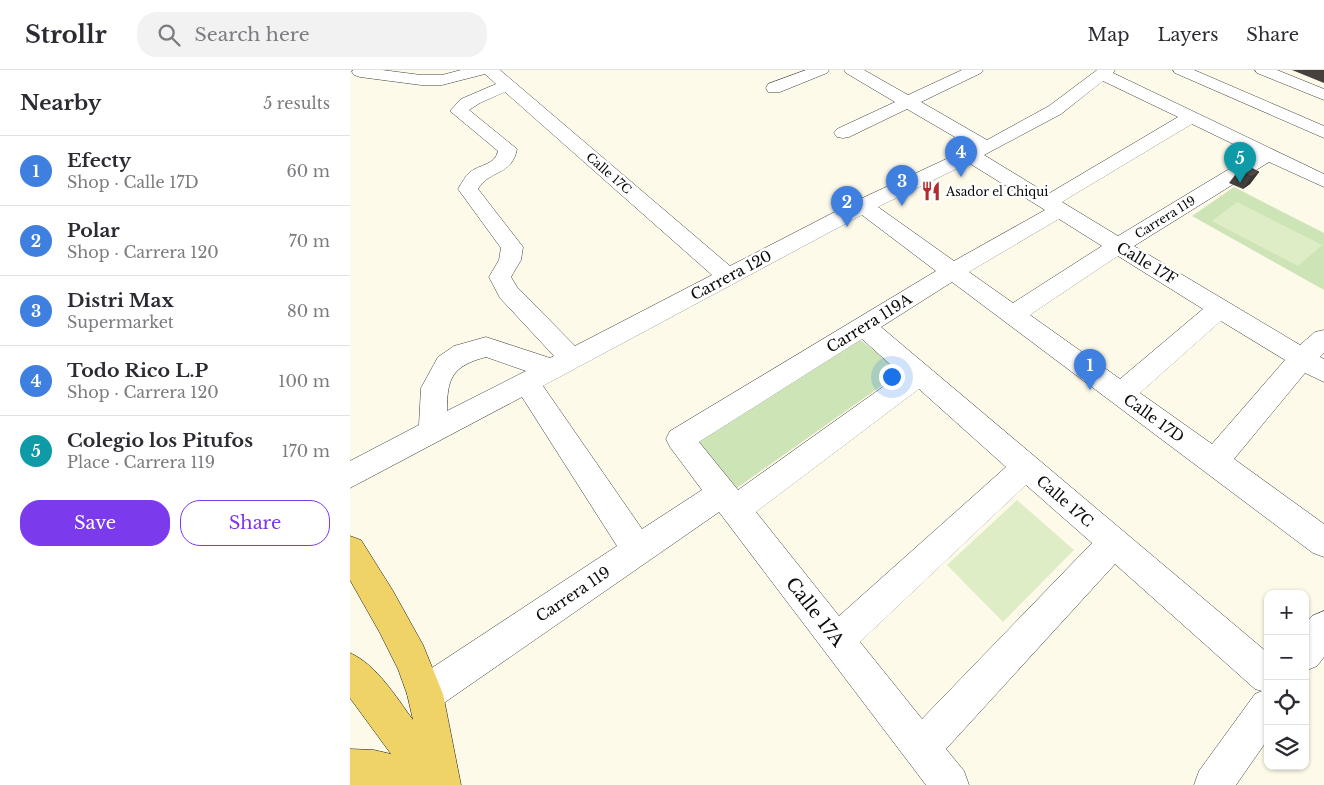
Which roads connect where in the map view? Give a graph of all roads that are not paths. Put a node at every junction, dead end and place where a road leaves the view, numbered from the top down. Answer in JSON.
{"nodes":[{"id":1,"x":480,"y":70,"type":"edge"},
{"id":2,"x":490,"y":70,"type":"edge"},
{"id":3,"x":821,"y":70,"type":"edge"},
{"id":4,"x":852,"y":70,"type":"edge"},
{"id":5,"x":974,"y":70,"type":"edge"},
{"id":6,"x":1181,"y":70,"type":"edge"},
{"id":7,"x":1263,"y":70,"type":"edge"},
{"id":8,"x":360,"y":72,"type":"dead end"},
{"id":9,"x":1104,"y":72,"type":"edge"},
{"id":10,"x":507,"y":85,"type":"junction"},
{"id":11,"x":774,"y":88,"type":"dead end"},
{"id":12,"x":1324,"y":95,"type":"edge"},
{"id":13,"x":910,"y":102,"type":"junction"},
{"id":14,"x":1191,"y":116,"type":"junction"},
{"id":15,"x":843,"y":133,"type":"dead end"},
{"id":16,"x":1324,"y":133,"type":"edge"},
{"id":17,"x":978,"y":151,"type":"junction"},
{"id":18,"x":1268,"y":154,"type":"junction"},
{"id":19,"x":1324,"y":180,"type":"edge"},
{"id":20,"x":863,"y":206,"type":"junction"},
{"id":21,"x":1053,"y":206,"type":"junction"},
{"id":22,"x":1118,"y":246,"type":"junction"},
{"id":23,"x":953,"y":271,"type":"junction"},
{"id":24,"x":728,"y":276,"type":"junction"},
{"id":25,"x":1220,"y":308,"type":"junction"},
{"id":26,"x":1013,"y":315,"type":"junction"},
{"id":27,"x":863,"y":326,"type":"junction"},
{"id":28,"x":1324,"y":339,"type":"edge"},
{"id":29,"x":1313,"y":365,"type":"edge"},
{"id":30,"x":550,"y":370,"type":"junction"},
{"id":31,"x":919,"y":375,"type":"junction"},
{"id":32,"x":1121,"y":394,"type":"junction"},
{"id":33,"x":433,"y":431,"type":"junction"},
{"id":34,"x":680,"y":439,"type":"joint"},
{"id":35,"x":1214,"y":462,"type":"junction"},
{"id":36,"x":1026,"y":467,"type":"junction"},
{"id":37,"x":350,"y":475,"type":"edge"},
{"id":38,"x":728,"y":501,"type":"junction"},
{"id":39,"x":1324,"y":542,"type":"edge"},
{"id":40,"x":1113,"y":543,"type":"junction"},
{"id":41,"x":638,"y":550,"type":"junction"},
{"id":42,"x":352,"y":561,"type":"edge"},
{"id":43,"x":1324,"y":628,"type":"edge"},
{"id":44,"x":837,"y":640,"type":"junction"},
{"id":45,"x":1309,"y":649,"type":"edge"},
{"id":46,"x":350,"y":671,"type":"edge"},
{"id":47,"x":1264,"y":673,"type":"edge"},
{"id":48,"x":425,"y":694,"type":"junction"},
{"id":49,"x":1264,"y":713,"type":"edge"},
{"id":50,"x":921,"y":748,"type":"junction"},
{"id":51,"x":350,"y":768,"type":"edge"},
{"id":52,"x":411,"y":785,"type":"edge"},
{"id":53,"x":429,"y":785,"type":"edge"},
{"id":54,"x":442,"y":785,"type":"edge"},
{"id":55,"x":950,"y":785,"type":"edge"},
{"id":56,"x":1213,"y":785,"type":"edge"}],
"edges":[{"from":1,"to":8,"type":"street"},
{"from":2,"to":10,"type":"street","name":"Calle 17C"},
{"from":3,"to":11,"type":"street"},
{"from":4,"to":13,"type":"street","name":"Calle 17F"},
{"from":5,"to":13,"type":"street"},
{"from":6,"to":16,"type":"street"},
{"from":7,"to":12,"type":"street"},
{"from":9,"to":14,"type":"street"},
{"from":9,"to":17,"type":"street","name":"Carrera 120"},
{"from":10,"to":24,"type":"street","name":"Calle 17C"},
{"from":10,"to":30,"type":"street"},
{"from":13,"to":15,"type":"street"},
{"from":13,"to":17,"type":"street","name":"Calle 17F"},
{"from":14,"to":18,"type":"street"},
{"from":14,"to":21,"type":"street","name":"Carrera 119A"},
{"from":17,"to":20,"type":"street","name":"Carrera 120"},
{"from":17,"to":21,"type":"street","name":"Calle 17F"},
{"from":18,"to":19,"type":"street"},
{"from":18,"to":22,"type":"street","name":"Carrera 119"},
{"from":20,"to":23,"type":"street","name":"Calle 17D"},
{"from":20,"to":24,"type":"street","name":"Carrera 120"},
{"from":21,"to":22,"type":"street","name":"Calle 17F"},
{"from":21,"to":23,"type":"street","name":"Carrera 119A"},
{"from":22,"to":25,"type":"street","name":"Calle 17F"},
{"from":22,"to":26,"type":"street","name":"Carrera 119"},
{"from":23,"to":26,"type":"street","name":"Calle 17D"},
{"from":23,"to":27,"type":"street","name":"Carrera 119A"},
{"from":24,"to":30,"type":"street","name":"Carrera 120"},
{"from":25,"to":29,"type":"street","name":"Calle 17F"},
{"from":25,"to":32,"type":"street"},
{"from":26,"to":32,"type":"street","name":"Calle 17D"},
{"from":27,"to":31,"type":"street","name":"Calle 17C"},
{"from":27,"to":34,"type":"street","name":"Carrera 119A"},
{"from":28,"to":29,"type":"street"},
{"from":29,"to":35,"type":"street"},
{"from":30,"to":33,"type":"street","name":"Carrera 120"},
{"from":30,"to":33,"type":"street"},
{"from":30,"to":41,"type":"street"},
{"from":31,"to":36,"type":"street","name":"Calle 17C"},
{"from":31,"to":38,"type":"street","name":"Carrera 119"},
{"from":32,"to":35,"type":"street","name":"Calle 17D"},
{"from":33,"to":37,"type":"street","name":"Carrera 120"},
{"from":34,"to":38,"type":"street","name":"Calle 17A"},
{"from":35,"to":39,"type":"street","name":"Calle 17D"},
{"from":36,"to":40,"type":"street","name":"Calle 17C"},
{"from":36,"to":44,"type":"street"},
{"from":38,"to":41,"type":"street","name":"Carrera 119"},
{"from":38,"to":44,"type":"street","name":"Calle 17A"},
{"from":40,"to":47,"type":"street","name":"Calle 17C"},
{"from":40,"to":50,"type":"street"},
{"from":41,"to":48,"type":"street","name":"Carrera 119"},
{"from":42,"to":48,"type":"main road"},
{"from":43,"to":45,"type":"street"},
{"from":44,"to":50,"type":"street","name":"Calle 17A"},
{"from":46,"to":53,"type":"main road"},
{"from":48,"to":54,"type":"main road"},
{"from":49,"to":56,"type":"street"},
{"from":50,"to":55,"type":"street","name":"Calle 17A"},
{"from":51,"to":52,"type":"main road"}]}
